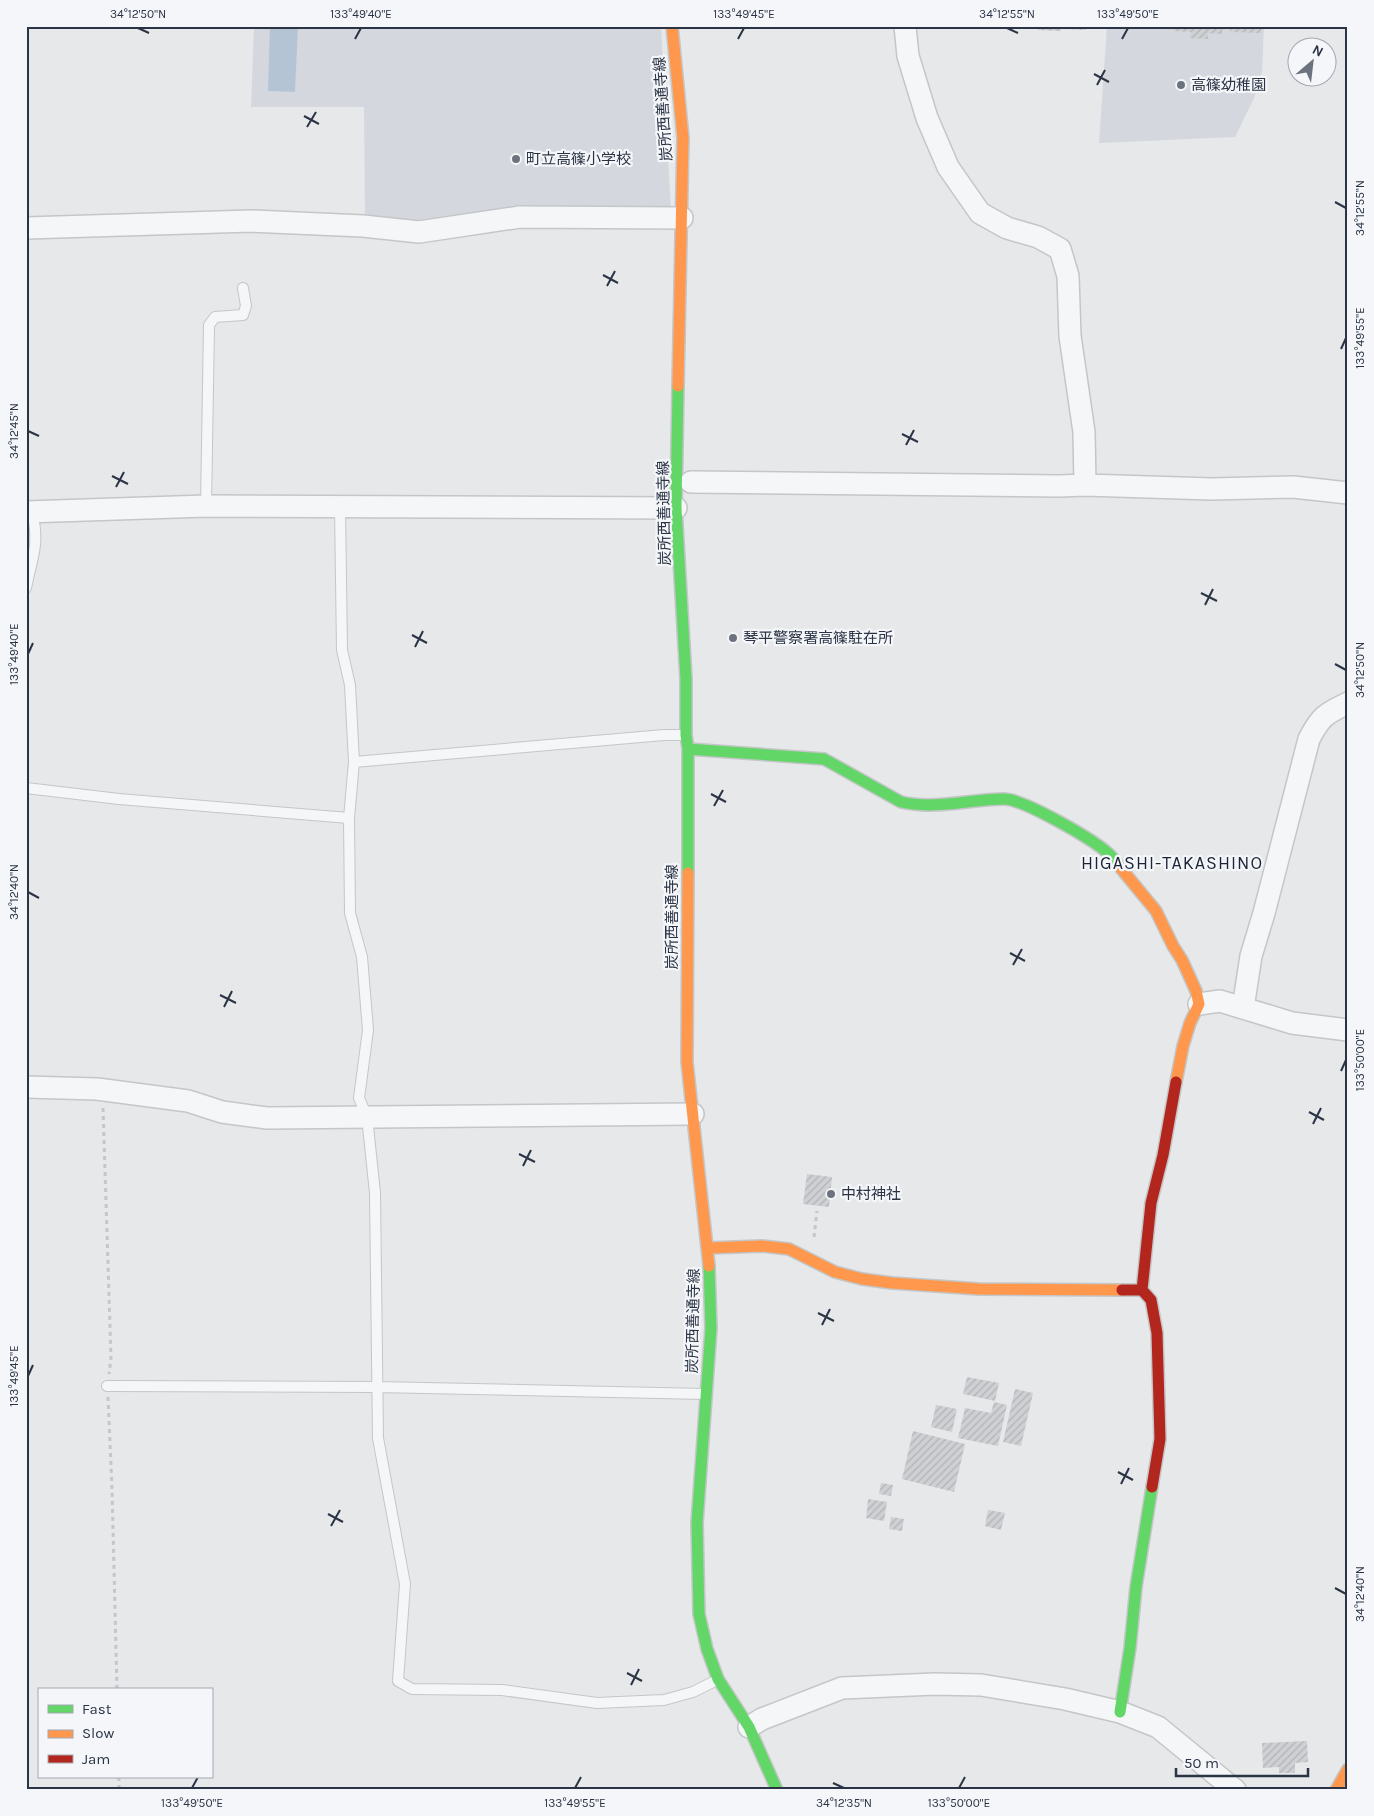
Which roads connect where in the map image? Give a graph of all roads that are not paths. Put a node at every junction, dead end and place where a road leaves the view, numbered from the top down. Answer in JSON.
{"nodes":[{"id":1,"x":672,"y":26,"type":"edge"},
{"id":2,"x":905,"y":26,"type":"edge"},
{"id":3,"x":682,"y":218,"type":"junction"},
{"id":4,"x":26,"y":228,"type":"edge"},
{"id":5,"x":244,"y":288,"type":"dead end"},
{"id":6,"x":691,"y":482,"type":"dead end"},
{"id":7,"x":1084,"y":485,"type":"junction"},
{"id":8,"x":1348,"y":493,"type":"edge"},
{"id":9,"x":206,"y":506,"type":"junction"},
{"id":10,"x":340,"y":507,"type":"junction"},
{"id":11,"x":676,"y":508,"type":"junction"},
{"id":12,"x":29,"y":512,"type":"edge"},
{"id":13,"x":26,"y":588,"type":"edge"},
{"id":14,"x":1348,"y":704,"type":"edge"},
{"id":15,"x":686,"y":735,"type":"junction"},
{"id":16,"x":688,"y":749,"type":"junction"},
{"id":17,"x":354,"y":762,"type":"junction"},
{"id":18,"x":26,"y":788,"type":"edge"},
{"id":19,"x":349,"y":818,"type":"junction"},
{"id":20,"x":1199,"y":1004,"type":"junction"},
{"id":21,"x":1243,"y":1008,"type":"junction"},
{"id":22,"x":1348,"y":1030,"type":"edge"},
{"id":23,"x":26,"y":1087,"type":"edge"},
{"id":24,"x":693,"y":1114,"type":"junction"},
{"id":25,"x":367,"y":1118,"type":"junction"},
{"id":26,"x":708,"y":1248,"type":"junction"},
{"id":27,"x":1142,"y":1290,"type":"junction"},
{"id":28,"x":108,"y":1386,"type":"dead end"},
{"id":29,"x":376,"y":1387,"type":"junction"},
{"id":30,"x":706,"y":1394,"type":"junction"},
{"id":31,"x":718,"y":1679,"type":"junction"},
{"id":32,"x":1120,"y":1712,"type":"junction"},
{"id":33,"x":749,"y":1727,"type":"junction"},
{"id":34,"x":1348,"y":1769,"type":"edge"},
{"id":35,"x":777,"y":1790,"type":"edge"},
{"id":36,"x":1235,"y":1790,"type":"edge"},
{"id":37,"x":1336,"y":1790,"type":"edge"}],
"edges":[{"from":1,"to":3,"type":"main road","name":"炭所西善通寺線"},
{"from":2,"to":7,"type":"street"},
{"from":3,"to":4,"type":"street"},
{"from":3,"to":11,"type":"main road","name":"炭所西善通寺線"},
{"from":5,"to":9,"type":"lane"},
{"from":6,"to":7,"type":"street"},
{"from":7,"to":8,"type":"street"},
{"from":9,"to":10,"type":"street"},
{"from":9,"to":12,"type":"street"},
{"from":10,"to":11,"type":"street"},
{"from":10,"to":17,"type":"lane"},
{"from":11,"to":15,"type":"main road","name":"炭所西善通寺線"},
{"from":12,"to":13,"type":"lane"},
{"from":14,"to":21,"type":"street"},
{"from":15,"to":16,"type":"main road","name":"炭所西善通寺線"},
{"from":15,"to":17,"type":"lane"},
{"from":16,"to":20,"type":"main road"},
{"from":16,"to":24,"type":"main road","name":"炭所西善通寺線"},
{"from":17,"to":19,"type":"lane"},
{"from":18,"to":19,"type":"lane"},
{"from":19,"to":25,"type":"lane"},
{"from":20,"to":21,"type":"street"},
{"from":20,"to":27,"type":"main road"},
{"from":21,"to":22,"type":"street"},
{"from":23,"to":25,"type":"street"},
{"from":24,"to":25,"type":"street"},
{"from":24,"to":26,"type":"main road","name":"炭所西善通寺線"},
{"from":25,"to":29,"type":"lane"},
{"from":26,"to":27,"type":"main road"},
{"from":26,"to":30,"type":"main road","name":"炭所西善通寺線"},
{"from":27,"to":32,"type":"main road"},
{"from":28,"to":29,"type":"lane"},
{"from":29,"to":30,"type":"lane"},
{"from":29,"to":31,"type":"lane"},
{"from":30,"to":31,"type":"main road","name":"炭所西善通寺線"},
{"from":31,"to":33,"type":"main road","name":"炭所西善通寺線"},
{"from":32,"to":33,"type":"street"},
{"from":32,"to":36,"type":"street"},
{"from":33,"to":35,"type":"main road","name":"炭所西善通寺線"},
{"from":34,"to":37,"type":"main road"}]}
